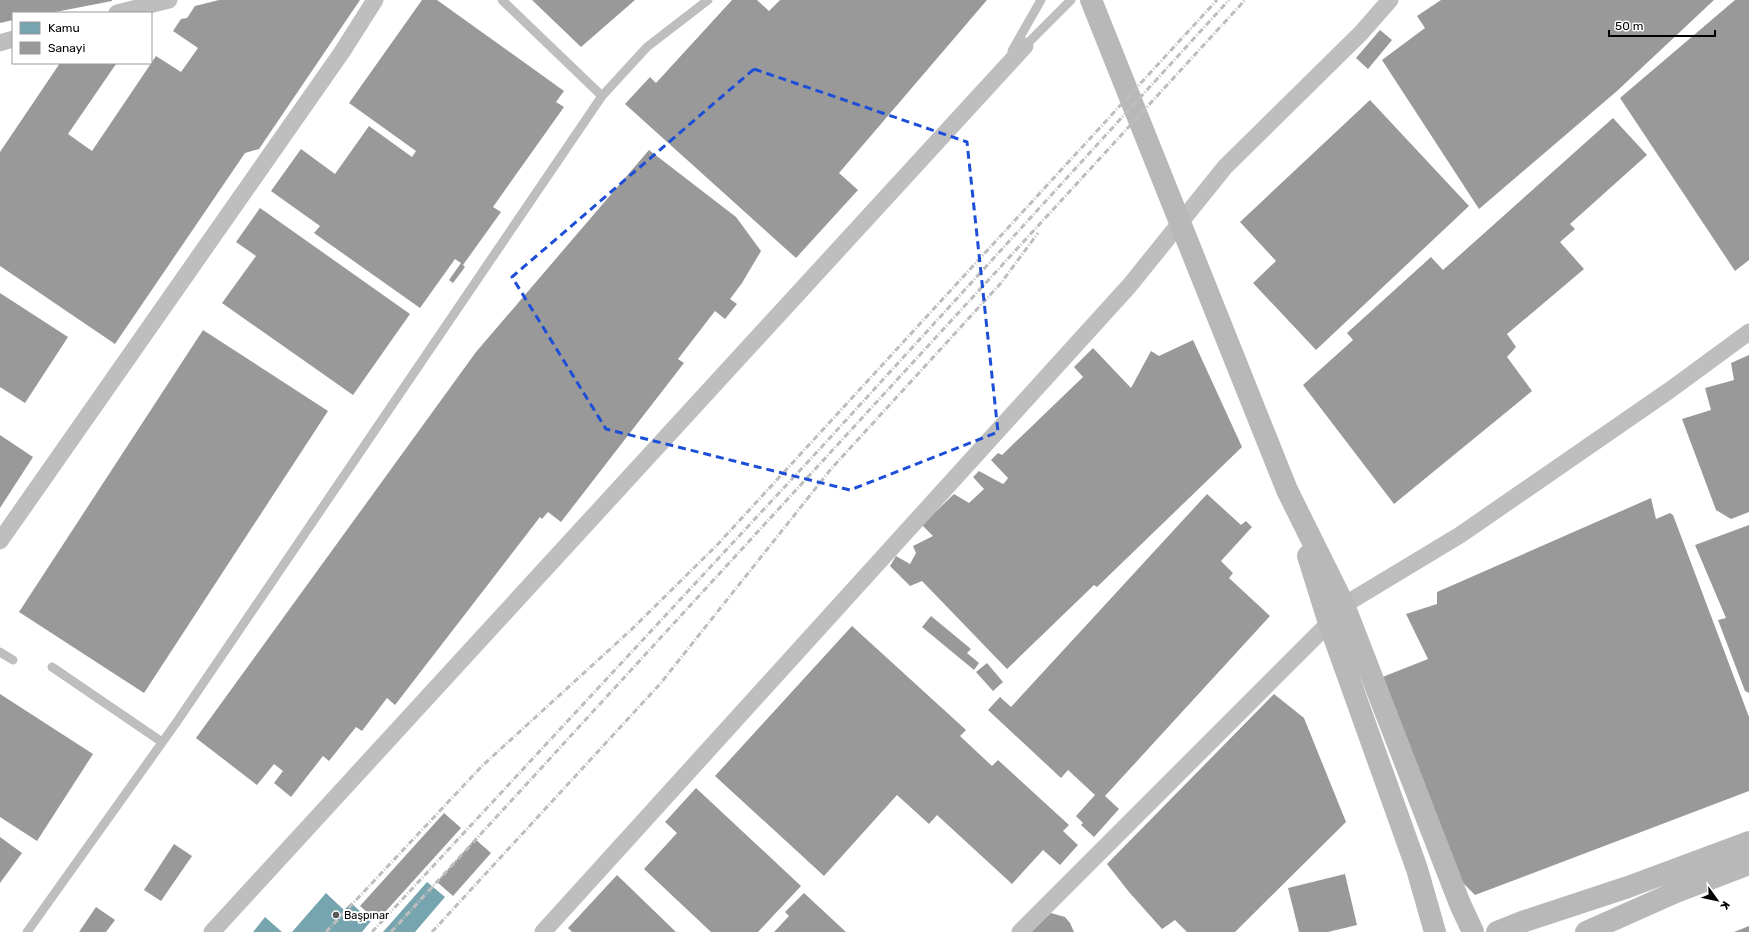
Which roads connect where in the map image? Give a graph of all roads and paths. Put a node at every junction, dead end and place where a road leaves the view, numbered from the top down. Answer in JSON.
{"nodes":[{"id":1,"x":169,"y":0,"type":"edge"},
{"id":2,"x":375,"y":0,"type":"edge"},
{"id":3,"x":502,"y":0,"type":"edge"},
{"id":4,"x":708,"y":0,"type":"edge"},
{"id":5,"x":1041,"y":0,"type":"edge"},
{"id":6,"x":1071,"y":0,"type":"edge"},
{"id":7,"x":1091,"y":0,"type":"edge"},
{"id":8,"x":1390,"y":0,"type":"edge"},
{"id":9,"x":121,"y":12,"type":"edge"},
{"id":10,"x":12,"y":39,"type":"edge"},
{"id":11,"x":0,"y":43,"type":"edge"},
{"id":12,"x":1026,"y":46,"type":"joint"},
{"id":13,"x":992,"y":82,"type":"junction"},
{"id":14,"x":602,"y":96,"type":"junction"},
{"id":15,"x":1749,"y":332,"type":"edge"},
{"id":16,"x":1288,"y":490,"type":"junction"},
{"id":17,"x":0,"y":541,"type":"edge"},
{"id":18,"x":1344,"y":605,"type":"junction"},
{"id":19,"x":1329,"y":623,"type":"junction"},
{"id":20,"x":0,"y":652,"type":"edge"},
{"id":21,"x":13,"y":660,"type":"dead end"},
{"id":22,"x":52,"y":667,"type":"dead end"},
{"id":23,"x":162,"y":742,"type":"junction"},
{"id":24,"x":1749,"y":842,"type":"edge"},
{"id":25,"x":1749,"y":864,"type":"edge"},
{"id":26,"x":1670,"y":871,"type":"junction"},
{"id":27,"x":1676,"y":892,"type":"junction"},
{"id":28,"x":27,"y":932,"type":"edge"},
{"id":29,"x":212,"y":932,"type":"edge"},
{"id":30,"x":543,"y":932,"type":"edge"},
{"id":31,"x":1020,"y":932,"type":"edge"},
{"id":32,"x":1435,"y":932,"type":"edge"},
{"id":33,"x":1473,"y":932,"type":"edge"},
{"id":34,"x":1498,"y":932,"type":"edge"},
{"id":35,"x":1586,"y":932,"type":"edge"}],
"edges":[{"from":1,"to":9,"type":"street"},
{"from":2,"to":17,"type":"street"},
{"from":3,"to":14,"type":"lane"},
{"from":4,"to":14,"type":"lane"},
{"from":5,"to":13,"type":"lane"},
{"from":6,"to":12,"type":"lane"},
{"from":7,"to":16,"type":"street"},
{"from":8,"to":30,"type":"street"},
{"from":10,"to":11,"type":"street"},
{"from":12,"to":13,"type":"street"},
{"from":13,"to":29,"type":"street"},
{"from":14,"to":23,"type":"lane"},
{"from":15,"to":18,"type":"street"},
{"from":16,"to":18,"type":"street"},
{"from":16,"to":19,"type":"street"},
{"from":18,"to":19,"type":"street"},
{"from":18,"to":33,"type":"street"},
{"from":19,"to":31,"type":"street"},
{"from":19,"to":32,"type":"street"},
{"from":20,"to":21,"type":"lane"},
{"from":22,"to":23,"type":"lane"},
{"from":23,"to":28,"type":"lane"},
{"from":24,"to":26,"type":"street"},
{"from":25,"to":27,"type":"street"},
{"from":26,"to":27,"type":"street"},
{"from":26,"to":34,"type":"street"},
{"from":27,"to":35,"type":"street"}]}
